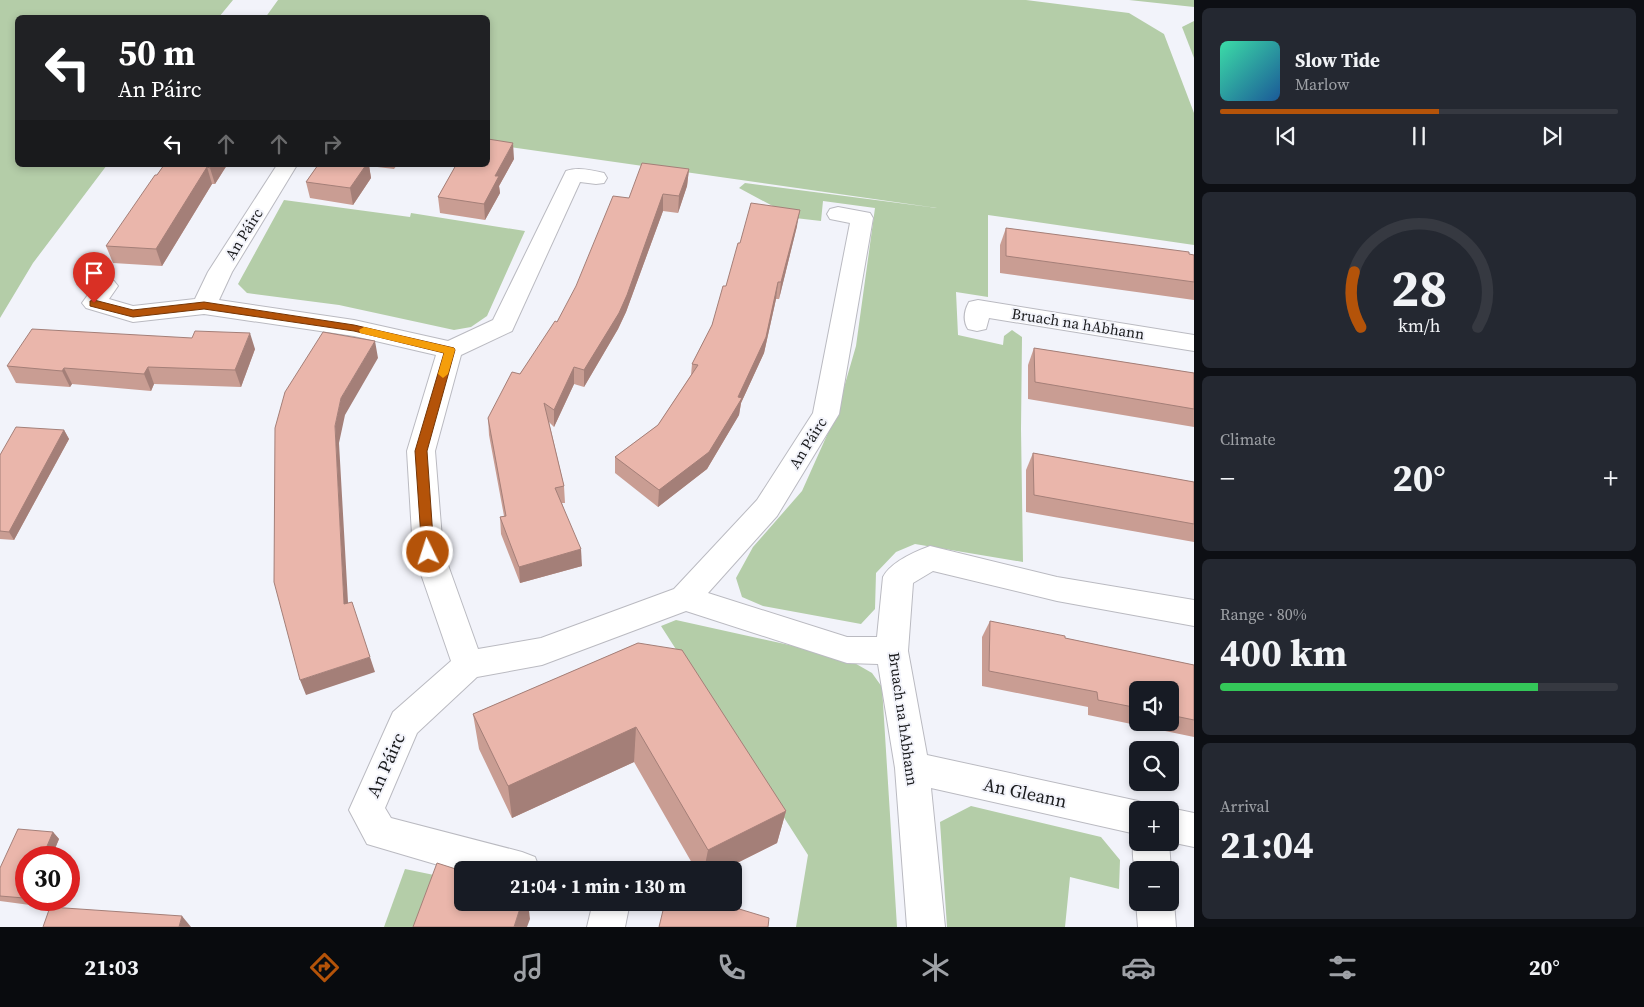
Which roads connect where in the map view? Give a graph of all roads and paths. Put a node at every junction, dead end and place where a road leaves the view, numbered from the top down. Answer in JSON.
{"nodes":[{"id":1,"x":286,"y":167,"type":"edge"},
{"id":2,"x":596,"y":178,"type":"dead end"},
{"id":3,"x":838,"y":214,"type":"dead end"},
{"id":4,"x":106,"y":286,"type":"dead end"},
{"id":5,"x":204,"y":306,"type":"junction"},
{"id":6,"x":977,"y":323,"type":"dead end"},
{"id":7,"x":1194,"y":343,"type":"edge"},
{"id":8,"x":450,"y":350,"type":"junction"},
{"id":9,"x":685,"y":598,"type":"junction"},
{"id":10,"x":1194,"y":613,"type":"edge"},
{"id":11,"x":892,"y":652,"type":"junction"},
{"id":12,"x":468,"y":664,"type":"junction"},
{"id":13,"x":912,"y":768,"type":"junction"},
{"id":14,"x":1129,"y":816,"type":"edge"},
{"id":15,"x":1179,"y":827,"type":"edge"},
{"id":16,"x":1194,"y":830,"type":"edge"},
{"id":17,"x":488,"y":861,"type":"edge"},
{"id":18,"x":610,"y":911,"type":"edge"},
{"id":19,"x":1156,"y":911,"type":"edge"},
{"id":20,"x":606,"y":927,"type":"edge"},
{"id":21,"x":926,"y":927,"type":"edge"},
{"id":22,"x":1157,"y":927,"type":"edge"}],
"edges":[{"from":1,"to":5,"type":"street","name":"An Páirc"},
{"from":2,"to":8,"type":"street"},
{"from":3,"to":9,"type":"street","name":"An Páirc"},
{"from":4,"to":5,"type":"street"},
{"from":5,"to":8,"type":"street"},
{"from":6,"to":7,"type":"street","name":"Bruach na hAbhann"},
{"from":8,"to":12,"type":"street"},
{"from":9,"to":11,"type":"street"},
{"from":9,"to":12,"type":"street","name":"An Páirc"},
{"from":10,"to":11,"type":"street","name":"Bruach na hAbhann"},
{"from":11,"to":13,"type":"street","name":"Bruach na hAbhann"},
{"from":12,"to":17,"type":"street","name":"An Páirc"},
{"from":13,"to":14,"type":"street","name":"An Gleann"},
{"from":13,"to":21,"type":"street","name":"Bruach na hAbhann"},
{"from":15,"to":16,"type":"street"},
{"from":18,"to":20,"type":"street"},
{"from":19,"to":22,"type":"street"}]}
